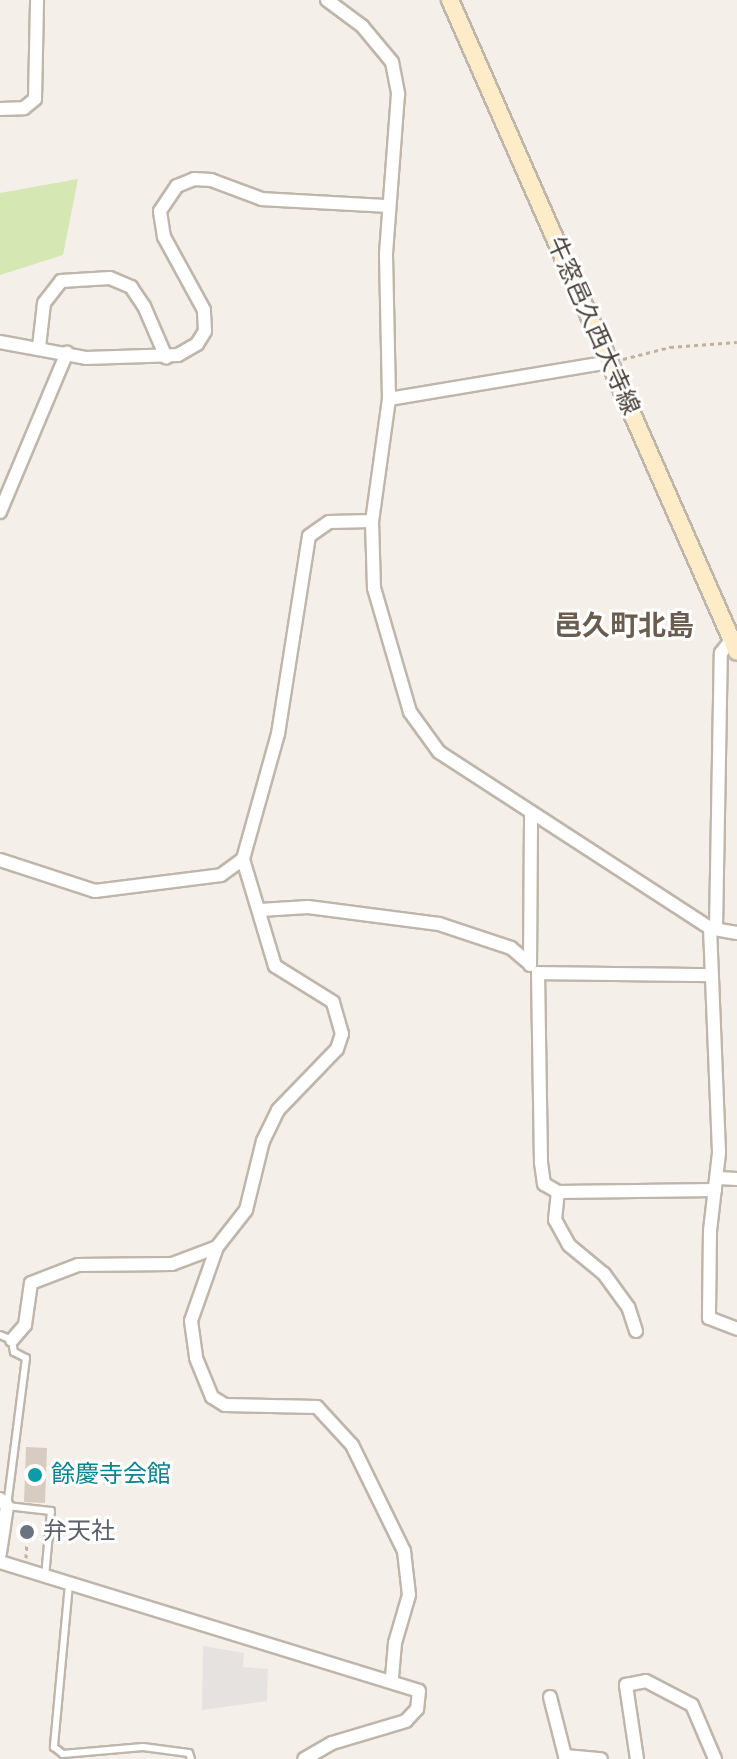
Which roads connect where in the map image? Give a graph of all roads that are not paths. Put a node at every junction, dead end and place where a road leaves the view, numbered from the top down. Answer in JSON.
{"nodes":[{"id":1,"x":37,"y":0,"type":"edge"},
{"id":2,"x":327,"y":0,"type":"edge"},
{"id":3,"x":450,"y":0,"type":"edge"},
{"id":4,"x":0,"y":109,"type":"edge"},
{"id":5,"x":388,"y":206,"type":"junction"},
{"id":6,"x":0,"y":342,"type":"edge"},
{"id":7,"x":39,"y":347,"type":"junction"},
{"id":8,"x":67,"y":353,"type":"junction"},
{"id":9,"x":166,"y":357,"type":"junction"},
{"id":10,"x":609,"y":362,"type":"junction"},
{"id":11,"x":389,"y":399,"type":"junction"},
{"id":12,"x":0,"y":512,"type":"edge"},
{"id":13,"x":372,"y":521,"type":"junction"},
{"id":14,"x":734,"y":646,"type":"edge"},
{"id":15,"x":531,"y":812,"type":"junction"},
{"id":16,"x":243,"y":859,"type":"junction"},
{"id":17,"x":0,"y":860,"type":"edge"},
{"id":18,"x":260,"y":910,"type":"junction"},
{"id":19,"x":713,"y":928,"type":"junction"},
{"id":20,"x":737,"y":933,"type":"edge"},
{"id":21,"x":534,"y":968,"type":"junction"},
{"id":22,"x":711,"y":975,"type":"junction"},
{"id":23,"x":737,"y":1179,"type":"edge"},
{"id":24,"x":716,"y":1184,"type":"junction"},
{"id":25,"x":558,"y":1192,"type":"junction"},
{"id":26,"x":217,"y":1247,"type":"junction"},
{"id":27,"x":737,"y":1329,"type":"edge"},
{"id":28,"x":636,"y":1331,"type":"dead end"},
{"id":29,"x":6,"y":1338,"type":"edge"},
{"id":30,"x":3,"y":1503,"type":"edge"},
{"id":31,"x":0,"y":1553,"type":"edge"},
{"id":32,"x":0,"y":1562,"type":"edge"},
{"id":33,"x":45,"y":1577,"type":"junction"},
{"id":34,"x":69,"y":1584,"type":"junction"},
{"id":35,"x":392,"y":1680,"type":"junction"},
{"id":36,"x":550,"y":1697,"type":"dead end"},
{"id":37,"x":191,"y":1759,"type":"edge"},
{"id":38,"x":304,"y":1759,"type":"edge"},
{"id":39,"x":601,"y":1759,"type":"edge"},
{"id":40,"x":637,"y":1759,"type":"edge"},
{"id":41,"x":715,"y":1759,"type":"edge"}],
"edges":[{"from":1,"to":4,"type":"street"},
{"from":2,"to":5,"type":"street"},
{"from":3,"to":10,"type":"main road","name":"牛窓邑久西大寺線"},
{"from":5,"to":9,"type":"street"},
{"from":5,"to":11,"type":"street"},
{"from":6,"to":7,"type":"street"},
{"from":7,"to":8,"type":"street"},
{"from":7,"to":9,"type":"street"},
{"from":8,"to":9,"type":"street"},
{"from":8,"to":12,"type":"street"},
{"from":10,"to":11,"type":"street"},
{"from":10,"to":14,"type":"main road","name":"牛窓邑久西大寺線"},
{"from":11,"to":13,"type":"street"},
{"from":13,"to":15,"type":"street"},
{"from":13,"to":16,"type":"street"},
{"from":14,"to":19,"type":"street"},
{"from":15,"to":19,"type":"street"},
{"from":15,"to":21,"type":"street"},
{"from":16,"to":17,"type":"street"},
{"from":16,"to":18,"type":"street"},
{"from":18,"to":21,"type":"street"},
{"from":18,"to":26,"type":"street"},
{"from":19,"to":20,"type":"street"},
{"from":19,"to":22,"type":"street"},
{"from":21,"to":22,"type":"street"},
{"from":21,"to":25,"type":"street"},
{"from":22,"to":24,"type":"street"},
{"from":23,"to":24,"type":"street"},
{"from":24,"to":25,"type":"street"},
{"from":24,"to":27,"type":"street"},
{"from":25,"to":28,"type":"street"},
{"from":26,"to":29,"type":"street"},
{"from":26,"to":35,"type":"street"},
{"from":29,"to":30,"type":"lane"},
{"from":30,"to":31,"type":"street"},
{"from":30,"to":33,"type":"lane"},
{"from":32,"to":33,"type":"street"},
{"from":33,"to":34,"type":"street"},
{"from":34,"to":35,"type":"street"},
{"from":34,"to":37,"type":"lane"},
{"from":35,"to":38,"type":"street"},
{"from":36,"to":39,"type":"street"},
{"from":40,"to":41,"type":"street"}]}
